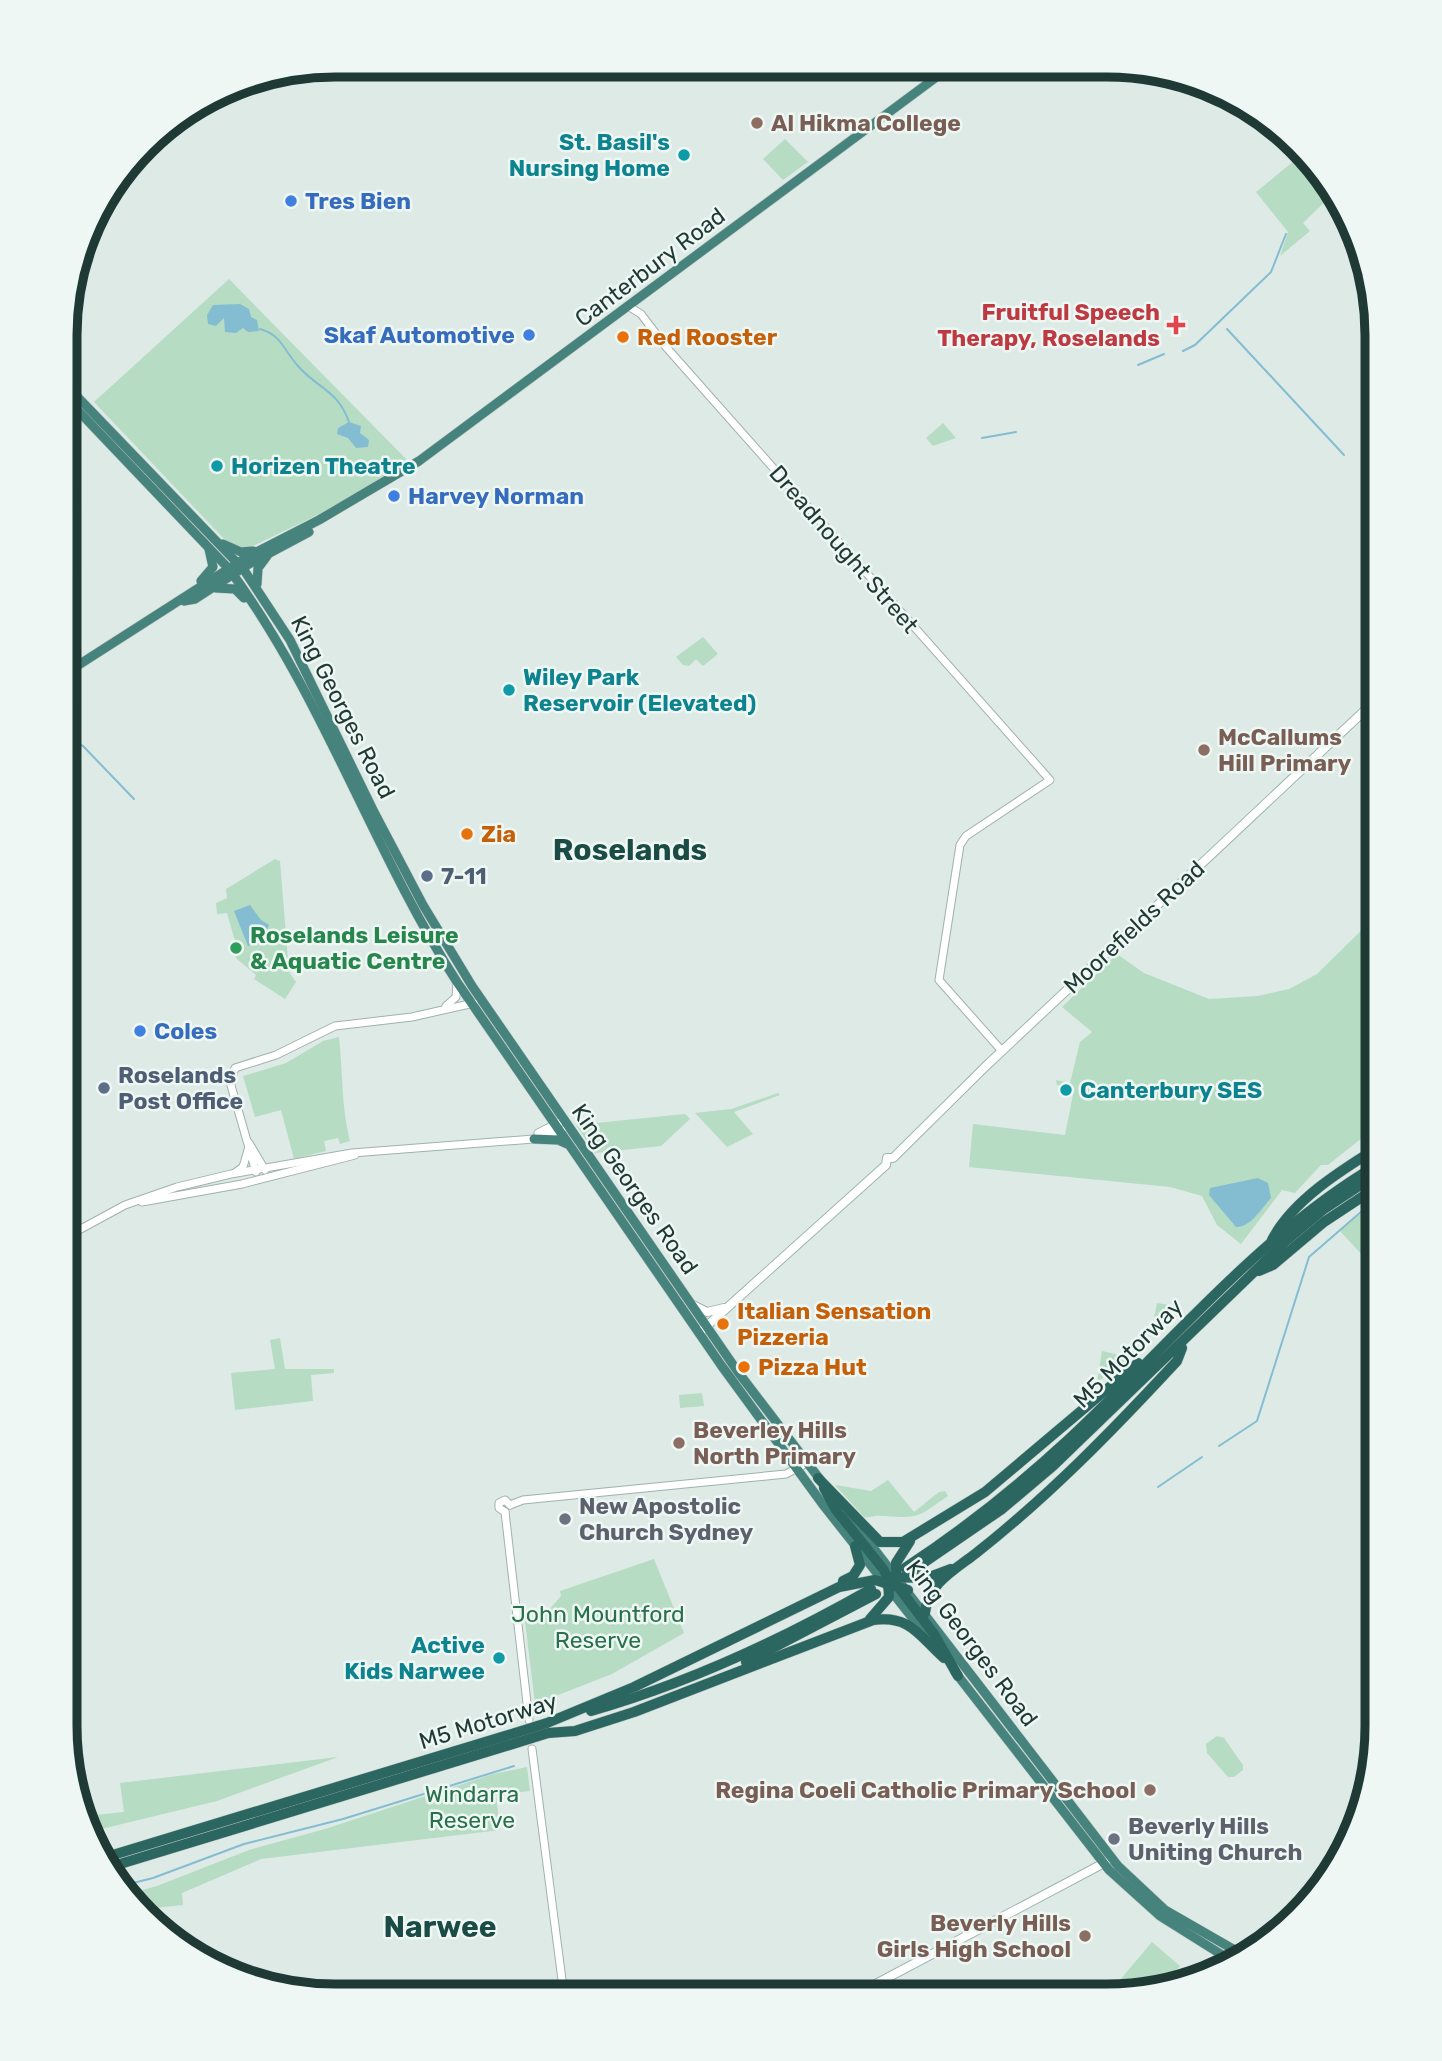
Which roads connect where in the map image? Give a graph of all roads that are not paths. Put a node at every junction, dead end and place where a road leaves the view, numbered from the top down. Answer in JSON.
{"nodes":[{"id":1,"x":935,"y":77,"type":"edge"},
{"id":2,"x":638,"y":299,"type":"junction"},
{"id":3,"x":628,"y":306,"type":"junction"},
{"id":4,"x":641,"y":314,"type":"junction"},
{"id":5,"x":77,"y":397,"type":"edge"},
{"id":6,"x":77,"y":409,"type":"edge"},
{"id":7,"x":213,"y":544,"type":"junction"},
{"id":8,"x":263,"y":552,"type":"junction"},
{"id":9,"x":236,"y":569,"type":"junction"},
{"id":10,"x":212,"y":588,"type":"junction"},
{"id":11,"x":258,"y":590,"type":"junction"},
{"id":12,"x":182,"y":602,"type":"junction"},
{"id":13,"x":262,"y":616,"type":"junction"},
{"id":14,"x":77,"y":666,"type":"edge"},
{"id":15,"x":1365,"y":710,"type":"edge"},
{"id":16,"x":457,"y":982,"type":"junction"},
{"id":17,"x":483,"y":1002,"type":"junction"},
{"id":18,"x":471,"y":1003,"type":"junction"},
{"id":19,"x":439,"y":1009,"type":"junction"},
{"id":20,"x":1002,"y":1051,"type":"junction"},
{"id":21,"x":562,"y":1126,"type":"junction"},
{"id":22,"x":529,"y":1138,"type":"junction"},
{"id":23,"x":249,"y":1142,"type":"junction"},
{"id":24,"x":569,"y":1145,"type":"junction"},
{"id":25,"x":1365,"y":1157,"type":"edge"},
{"id":26,"x":1365,"y":1163,"type":"edge"},
{"id":27,"x":262,"y":1170,"type":"junction"},
{"id":28,"x":231,"y":1174,"type":"junction"},
{"id":29,"x":1365,"y":1174,"type":"edge"},
{"id":30,"x":1365,"y":1182,"type":"edge"},
{"id":31,"x":232,"y":1186,"type":"junction"},
{"id":32,"x":1365,"y":1188,"type":"edge"},
{"id":33,"x":1365,"y":1195,"type":"edge"},
{"id":34,"x":135,"y":1202,"type":"junction"},
{"id":35,"x":77,"y":1231,"type":"edge"},
{"id":36,"x":1272,"y":1241,"type":"junction"},
{"id":37,"x":1258,"y":1271,"type":"junction"},
{"id":38,"x":691,"y":1304,"type":"junction"},
{"id":39,"x":727,"y":1307,"type":"junction"},
{"id":40,"x":702,"y":1329,"type":"junction"},
{"id":41,"x":1165,"y":1342,"type":"junction"},
{"id":42,"x":1184,"y":1343,"type":"junction"},
{"id":43,"x":802,"y":1466,"type":"junction"},
{"id":44,"x":818,"y":1478,"type":"junction"},
{"id":45,"x":916,"y":1536,"type":"junction"},
{"id":46,"x":855,"y":1546,"type":"junction"},
{"id":47,"x":961,"y":1564,"type":"junction"},
{"id":48,"x":875,"y":1569,"type":"joint"},
{"id":49,"x":892,"y":1580,"type":"junction"},
{"id":50,"x":908,"y":1590,"type":"joint"},
{"id":51,"x":874,"y":1591,"type":"dead end"},
{"id":52,"x":783,"y":1612,"type":"junction"},
{"id":53,"x":925,"y":1613,"type":"junction"},
{"id":54,"x":863,"y":1624,"type":"junction"},
{"id":55,"x":944,"y":1658,"type":"junction"},
{"id":56,"x":958,"y":1676,"type":"junction"},
{"id":57,"x":529,"y":1720,"type":"dead end"},
{"id":58,"x":547,"y":1728,"type":"junction"},
{"id":59,"x":515,"y":1738,"type":"junction"},
{"id":60,"x":532,"y":1749,"type":"dead end"},
{"id":61,"x":112,"y":1855,"type":"edge"},
{"id":62,"x":1108,"y":1861,"type":"junction"},
{"id":63,"x":117,"y":1865,"type":"edge"},
{"id":64,"x":1234,"y":1950,"type":"edge"},
{"id":65,"x":1223,"y":1956,"type":"edge"},
{"id":66,"x":563,"y":1984,"type":"edge"},
{"id":67,"x":876,"y":1984,"type":"edge"}],
"edges":[{"from":1,"to":2,"type":"highway","name":"Canterbury Road"},
{"from":2,"to":3,"type":"highway","name":"Canterbury Road"},
{"from":2,"to":4,"type":"street","name":"Dreadnought Street"},
{"from":3,"to":4,"type":"street","name":"Dreadnought Street"},
{"from":3,"to":8,"type":"highway","name":"Canterbury Road"},
{"from":4,"to":20,"type":"street","name":"Dreadnought Street"},
{"from":5,"to":7,"type":"highway","name":"King Georges Road"},
{"from":6,"to":7,"type":"highway","name":"King Georges Road"},
{"from":7,"to":8,"type":"highway"},
{"from":7,"to":9,"type":"highway","name":"King Georges Road"},
{"from":7,"to":12,"type":"highway"},
{"from":8,"to":9,"type":"highway","name":"Canterbury Road"},
{"from":8,"to":11,"type":"highway"},
{"from":9,"to":10,"type":"highway","name":"Canterbury Road"},
{"from":9,"to":11,"type":"highway","name":"King Georges Road"},
{"from":9,"to":12,"type":"highway","name":"Canterbury Road"},
{"from":9,"to":13,"type":"highway","name":"King Georges Road"},
{"from":10,"to":12,"type":"highway","name":"Canterbury Road"},
{"from":10,"to":13,"type":"highway"},
{"from":11,"to":17,"type":"highway","name":"King Georges Road"},
{"from":12,"to":14,"type":"highway","name":"Canterbury Road"},
{"from":13,"to":16,"type":"highway","name":"King Georges Road"},
{"from":15,"to":20,"type":"main road","name":"Moorefields Road"},
{"from":16,"to":18,"type":"highway","name":"King Georges Road"},
{"from":16,"to":19,"type":"street"},
{"from":17,"to":18,"type":"street"},
{"from":17,"to":21,"type":"highway","name":"King Georges Road"},
{"from":18,"to":19,"type":"street"},
{"from":18,"to":21,"type":"highway","name":"King Georges Road"},
{"from":19,"to":23,"type":"street"},
{"from":20,"to":39,"type":"main road","name":"Moorefields Road"},
{"from":21,"to":22,"type":"street"},
{"from":21,"to":24,"type":"highway","name":"King Georges Road"},
{"from":21,"to":38,"type":"highway","name":"King Georges Road"},
{"from":22,"to":24,"type":"highway"},
{"from":22,"to":27,"type":"street"},
{"from":23,"to":27,"type":"street"},
{"from":23,"to":28,"type":"street"},
{"from":24,"to":40,"type":"highway","name":"King Georges Road"},
{"from":25,"to":36,"type":"highway"},
{"from":26,"to":36,"type":"highway"},
{"from":27,"to":28,"type":"street"},
{"from":27,"to":31,"type":"street"},
{"from":27,"to":31,"type":"street"},
{"from":28,"to":34,"type":"street"},
{"from":29,"to":36,"type":"highway","name":"M5 Motorway"},
{"from":30,"to":37,"type":"highway","name":"M5 Motorway"},
{"from":31,"to":34,"type":"street"},
{"from":32,"to":37,"type":"highway"},
{"from":33,"to":37,"type":"highway"},
{"from":34,"to":35,"type":"street"},
{"from":36,"to":41,"type":"highway","name":"M5 Motorway"},
{"from":37,"to":42,"type":"highway","name":"M5 Motorway"},
{"from":38,"to":39,"type":"main road"},
{"from":38,"to":40,"type":"highway","name":"King Georges Road"},
{"from":39,"to":40,"type":"main road","name":"Moorefields Road"},
{"from":40,"to":43,"type":"highway","name":"King Georges Road"},
{"from":41,"to":42,"type":"highway","name":"M5 Motorway"},
{"from":41,"to":45,"type":"highway"},
{"from":42,"to":47,"type":"highway"},
{"from":43,"to":44,"type":"highway","name":"King Georges Road"},
{"from":43,"to":46,"type":"highway","name":"King Georges Road"},
{"from":43,"to":57,"type":"street"},
{"from":44,"to":45,"type":"highway"},
{"from":44,"to":49,"type":"highway"},
{"from":45,"to":49,"type":"highway"},
{"from":46,"to":48,"type":"highway","name":"King Georges Road"},
{"from":46,"to":52,"type":"highway"},
{"from":47,"to":49,"type":"highway"},
{"from":47,"to":53,"type":"highway"},
{"from":48,"to":49,"type":"highway"},
{"from":49,"to":50,"type":"highway"},
{"from":49,"to":52,"type":"highway"},
{"from":49,"to":54,"type":"highway"},
{"from":49,"to":55,"type":"highway","name":"King Georges Road"},
{"from":49,"to":56,"type":"highway"},
{"from":50,"to":53,"type":"highway","name":"King Georges Road"},
{"from":51,"to":58,"type":"highway","name":"M5 Motorway"},
{"from":52,"to":58,"type":"highway"},
{"from":53,"to":62,"type":"highway","name":"King Georges Road"},
{"from":54,"to":55,"type":"highway"},
{"from":54,"to":58,"type":"highway"},
{"from":55,"to":56,"type":"highway","name":"King Georges Road"},
{"from":56,"to":62,"type":"highway","name":"King Georges Road"},
{"from":58,"to":59,"type":"highway","name":"M5 Motorway","bridge":true},
{"from":59,"to":61,"type":"highway","name":"M5 Motorway"},
{"from":59,"to":63,"type":"highway","name":"M5 Motorway"},
{"from":60,"to":66,"type":"street"},
{"from":62,"to":64,"type":"highway","name":"King Georges Road"},
{"from":62,"to":65,"type":"highway","name":"King Georges Road"},
{"from":62,"to":67,"type":"main road"}]}
